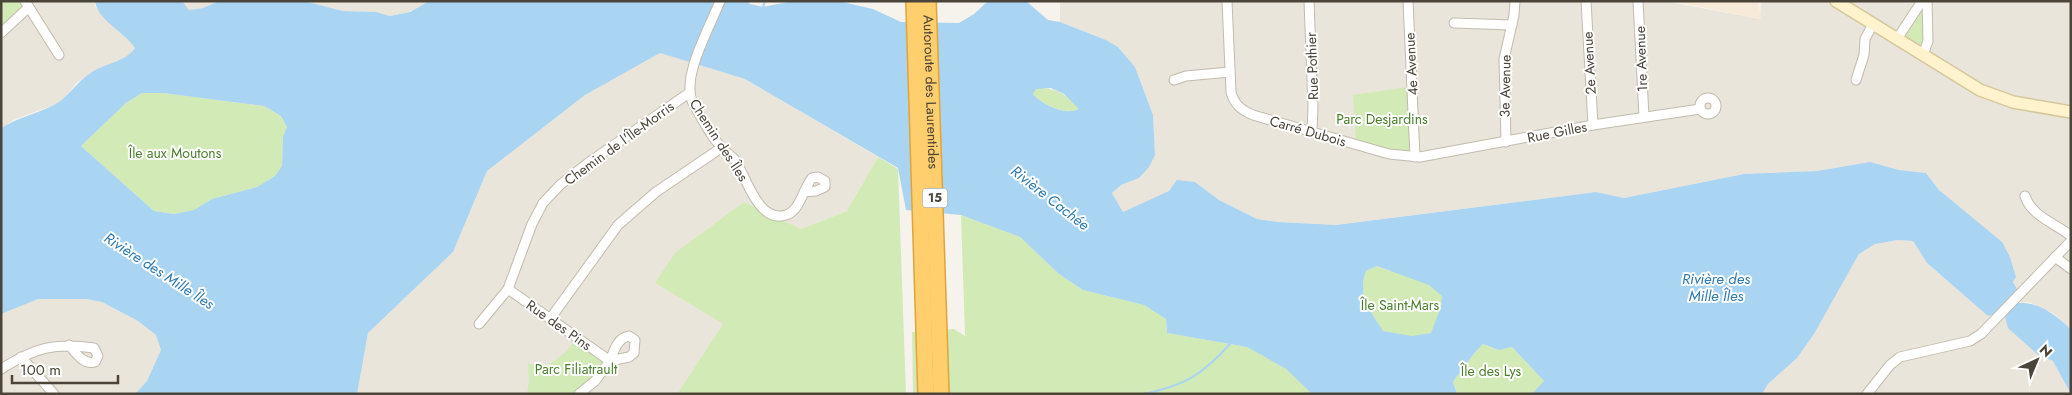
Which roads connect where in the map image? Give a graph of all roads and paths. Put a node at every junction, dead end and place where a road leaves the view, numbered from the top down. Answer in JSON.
{"nodes":[{"id":1,"x":720,"y":1,"type":"edge"},
{"id":2,"x":914,"y":1,"type":"edge"},
{"id":3,"x":928,"y":1,"type":"edge"},
{"id":4,"x":1227,"y":1,"type":"edge"},
{"id":5,"x":1309,"y":1,"type":"edge"},
{"id":6,"x":1408,"y":1,"type":"edge"},
{"id":7,"x":1515,"y":1,"type":"edge"},
{"id":8,"x":1586,"y":1,"type":"edge"},
{"id":9,"x":1638,"y":1,"type":"edge"},
{"id":10,"x":1836,"y":1,"type":"edge"},
{"id":11,"x":1922,"y":1,"type":"edge"},
{"id":12,"x":1927,"y":1,"type":"edge"},
{"id":13,"x":27,"y":4,"type":"edge"},
{"id":14,"x":1454,"y":23,"type":"dead end"},
{"id":15,"x":1873,"y":24,"type":"junction"},
{"id":16,"x":1512,"y":25,"type":"junction"},
{"id":17,"x":1,"y":33,"type":"edge"},
{"id":18,"x":1897,"y":39,"type":"junction"},
{"id":19,"x":59,"y":55,"type":"dead end"},
{"id":20,"x":1923,"y":55,"type":"junction"},
{"id":21,"x":1230,"y":72,"type":"junction"},
{"id":22,"x":1174,"y":80,"type":"dead end"},
{"id":23,"x":1856,"y":80,"type":"dead end"},
{"id":24,"x":689,"y":93,"type":"junction"},
{"id":25,"x":1700,"y":109,"type":"dead end"},
{"id":26,"x":2071,"y":112,"type":"edge"},
{"id":27,"x":1644,"y":116,"type":"junction"},
{"id":28,"x":1593,"y":125,"type":"junction"},
{"id":29,"x":1312,"y":131,"type":"junction"},
{"id":30,"x":1506,"y":142,"type":"junction"},
{"id":31,"x":721,"y":148,"type":"junction"},
{"id":32,"x":1415,"y":157,"type":"junction"},
{"id":33,"x":804,"y":192,"type":"dead end"},
{"id":34,"x":2026,"y":196,"type":"dead end"},
{"id":35,"x":2071,"y":236,"type":"edge"},
{"id":36,"x":2071,"y":241,"type":"edge"},
{"id":37,"x":2056,"y":257,"type":"junction"},
{"id":38,"x":2071,"y":268,"type":"edge"},
{"id":39,"x":508,"y":289,"type":"junction"},
{"id":40,"x":550,"y":319,"type":"junction"},
{"id":41,"x":479,"y":324,"type":"dead end"},
{"id":42,"x":69,"y":344,"type":"dead end"},
{"id":43,"x":21,"y":357,"type":"junction"},
{"id":44,"x":1,"y":368,"type":"edge"},
{"id":45,"x":54,"y":394,"type":"edge"},
{"id":46,"x":579,"y":394,"type":"edge"},
{"id":47,"x":926,"y":394,"type":"edge"},
{"id":48,"x":941,"y":394,"type":"edge"},
{"id":49,"x":1867,"y":394,"type":"edge"}],
"edges":[{"from":1,"to":24,"type":"street","name":"Chemin des Îles"},
{"from":2,"to":47,"type":"highway","name":"Autoroute des Laurentides","number":"15"},
{"from":3,"to":48,"type":"highway","name":"Autoroute des Laurentides","number":"15"},
{"from":4,"to":21,"type":"street","name":"Carré Dubois"},
{"from":5,"to":29,"type":"street","name":"Rue Pothier"},
{"from":6,"to":32,"type":"street","name":"4e Avenue"},
{"from":7,"to":16,"type":"street","name":"3e Avenue"},
{"from":8,"to":28,"type":"street","name":"2e Avenue"},
{"from":9,"to":27,"type":"street","name":"1re Avenue"},
{"from":10,"to":15,"type":"main road"},
{"from":11,"to":18,"type":"street"},
{"from":12,"to":20,"type":"street"},
{"from":13,"to":17,"type":"street"},
{"from":13,"to":19,"type":"street"},
{"from":14,"to":16,"type":"street"},
{"from":15,"to":18,"type":"main road"},
{"from":15,"to":23,"type":"street"},
{"from":16,"to":30,"type":"street","name":"3e Avenue"},
{"from":18,"to":20,"type":"main road"},
{"from":20,"to":26,"type":"main road"},
{"from":21,"to":22,"type":"street"},
{"from":21,"to":29,"type":"street","name":"Carré Dubois"},
{"from":24,"to":31,"type":"street","name":"Chemin des Îles"},
{"from":24,"to":39,"type":"street","name":"Chemin de l'Île-Morris"},
{"from":25,"to":27,"type":"street","name":"Rue Gilles"},
{"from":27,"to":28,"type":"street","name":"Rue Gilles"},
{"from":28,"to":30,"type":"street","name":"Rue Gilles"},
{"from":29,"to":32,"type":"street","name":"Carré Dubois"},
{"from":30,"to":32,"type":"street","name":"Rue Gilles"},
{"from":31,"to":33,"type":"street","name":"Chemin des Îles"},
{"from":31,"to":40,"type":"street"},
{"from":34,"to":35,"type":"street"},
{"from":36,"to":37,"type":"street"},
{"from":37,"to":38,"type":"street"},
{"from":37,"to":49,"type":"street"},
{"from":39,"to":40,"type":"street","name":"Rue des Pins"},
{"from":39,"to":41,"type":"street","name":"Chemin de l'Île-Morris"},
{"from":40,"to":46,"type":"street","name":"Rue des Pins"},
{"from":42,"to":43,"type":"street"},
{"from":43,"to":44,"type":"street"},
{"from":43,"to":45,"type":"street"}]}
